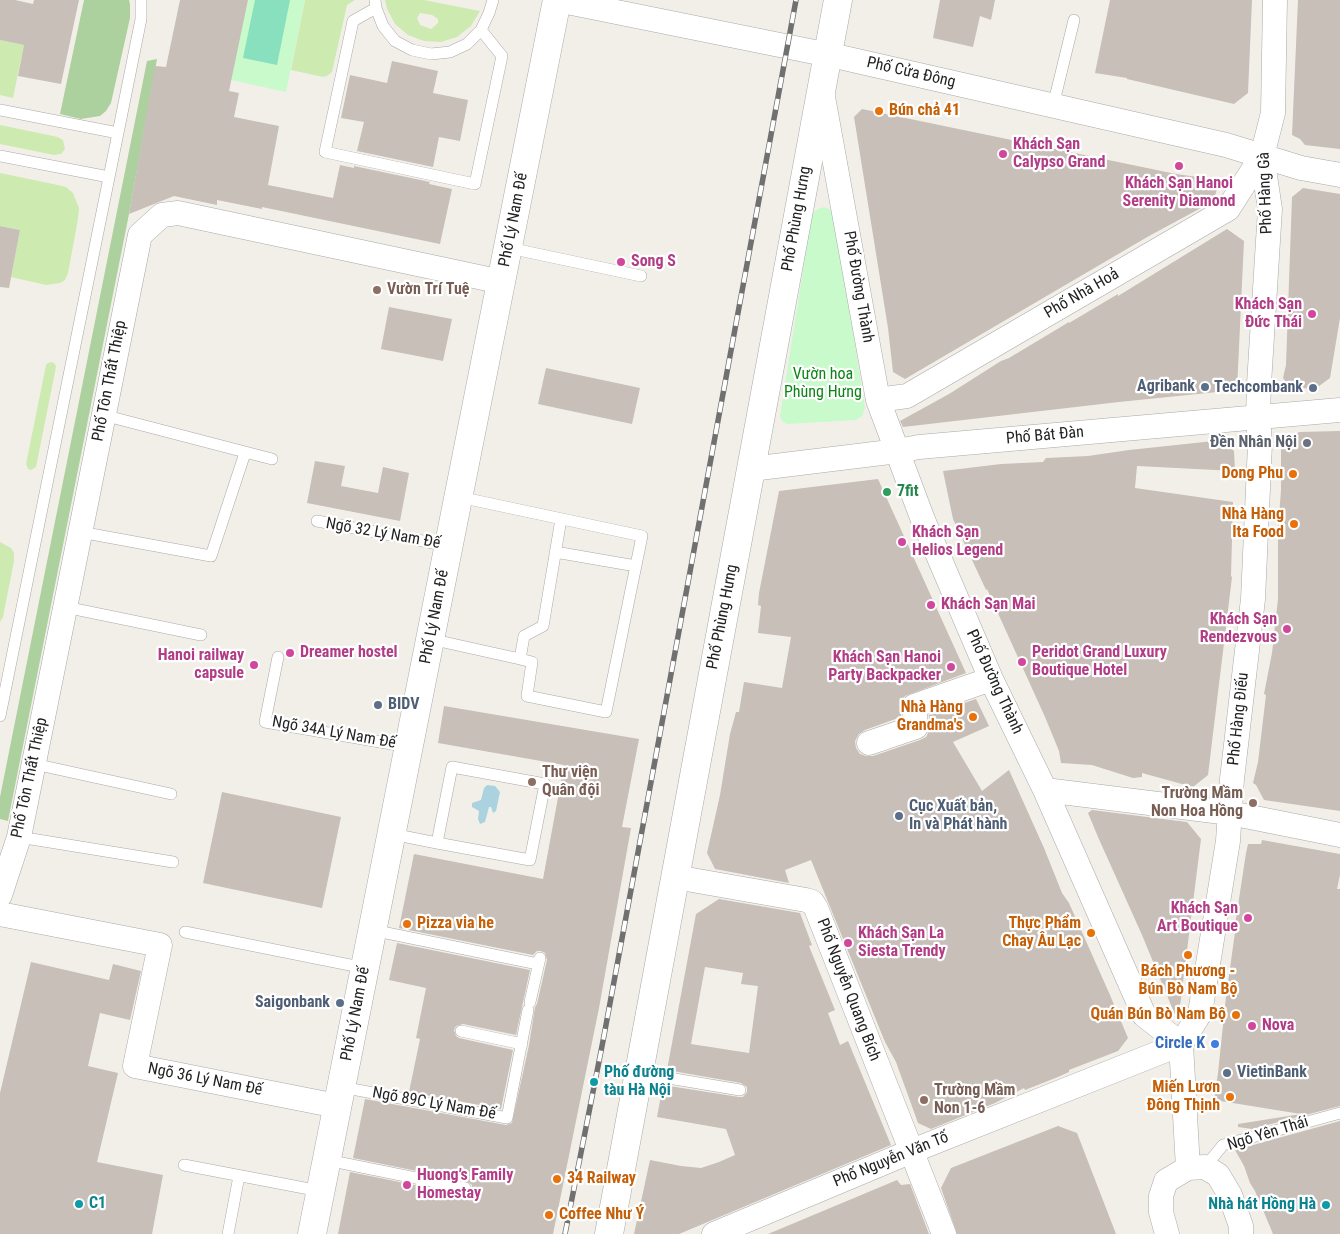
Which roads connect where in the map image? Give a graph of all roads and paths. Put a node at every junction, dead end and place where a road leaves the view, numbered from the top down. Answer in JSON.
{"nodes":[{"id":1,"x":141,"y":0,"type":"edge"},
{"id":2,"x":493,"y":0,"type":"edge"},
{"id":3,"x":557,"y":0,"type":"edge"},
{"id":4,"x":838,"y":0,"type":"edge"},
{"id":5,"x":1275,"y":0,"type":"edge"},
{"id":6,"x":375,"y":4,"type":"edge"},
{"id":7,"x":1074,"y":20,"type":"dead end"},
{"id":8,"x":481,"y":30,"type":"junction"},
{"id":9,"x":827,"y":54,"type":"junction"},
{"id":10,"x":821,"y":88,"type":"junction"},
{"id":11,"x":1053,"y":106,"type":"junction"},
{"id":12,"x":0,"y":110,"type":"edge"},
{"id":13,"x":118,"y":133,"type":"junction"},
{"id":14,"x":0,"y":156,"type":"edge"},
{"id":15,"x":1262,"y":156,"type":"junction"},
{"id":16,"x":1340,"y":174,"type":"edge"},
{"id":17,"x":109,"y":177,"type":"junction"},
{"id":18,"x":509,"y":248,"type":"junction"},
{"id":19,"x":641,"y":276,"type":"dead end"},
{"id":20,"x":502,"y":282,"type":"junction"},
{"id":21,"x":878,"y":400,"type":"junction"},
{"id":22,"x":1340,"y":410,"type":"edge"},
{"id":23,"x":103,"y":415,"type":"junction"},
{"id":24,"x":1258,"y":418,"type":"junction"},
{"id":25,"x":898,"y":451,"type":"junction"},
{"id":26,"x":245,"y":453,"type":"junction"},
{"id":27,"x":272,"y":459,"type":"dead end"},
{"id":28,"x":750,"y":468,"type":"junction"},
{"id":29,"x":459,"y":497,"type":"junction"},
{"id":30,"x":561,"y":519,"type":"junction"},
{"id":31,"x":317,"y":521,"type":"dead end"},
{"id":32,"x":80,"y":532,"type":"junction"},
{"id":33,"x":449,"y":546,"type":"junction"},
{"id":34,"x":555,"y":552,"type":"junction"},
{"id":35,"x":636,"y":566,"type":"junction"},
{"id":36,"x":65,"y":607,"type":"junction"},
{"id":37,"x":201,"y":635,"type":"dead end"},
{"id":38,"x":430,"y":639,"type":"junction"},
{"id":39,"x":0,"y":654,"type":"edge"},
{"id":40,"x":12,"y":656,"type":"junction"},
{"id":41,"x":278,"y":656,"type":"dead end"},
{"id":42,"x":520,"y":659,"type":"junction"},
{"id":43,"x":991,"y":679,"type":"junction"},
{"id":44,"x":1,"y":708,"type":"edge"},
{"id":45,"x":869,"y":743,"type":"dead end"},
{"id":46,"x":409,"y":746,"type":"junction"},
{"id":47,"x":34,"y":764,"type":"junction"},
{"id":48,"x":1045,"y":790,"type":"junction"},
{"id":49,"x":171,"y":794,"type":"dead end"},
{"id":50,"x":1230,"y":813,"type":"junction"},
{"id":51,"x":392,"y":834,"type":"junction"},
{"id":52,"x":1340,"y":835,"type":"edge"},
{"id":53,"x":19,"y":837,"type":"junction"},
{"id":54,"x":438,"y":843,"type":"junction"},
{"id":55,"x":173,"y":862,"type":"dead end"},
{"id":56,"x":675,"y":877,"type":"junction"},
{"id":57,"x":0,"y":894,"type":"edge"},
{"id":58,"x":0,"y":914,"type":"edge"},
{"id":59,"x":372,"y":930,"type":"junction"},
{"id":60,"x":185,"y":932,"type":"dead end"},
{"id":61,"x":365,"y":968,"type":"junction"},
{"id":62,"x":462,"y":1032,"type":"dead end"},
{"id":63,"x":522,"y":1044,"type":"junction"},
{"id":64,"x":1180,"y":1044,"type":"junction"},
{"id":65,"x":639,"y":1073,"type":"junction"},
{"id":66,"x":740,"y":1090,"type":"dead end"},
{"id":67,"x":339,"y":1097,"type":"junction"},
{"id":68,"x":1340,"y":1113,"type":"edge"},
{"id":69,"x":912,"y":1151,"type":"junction"},
{"id":70,"x":327,"y":1160,"type":"junction"},
{"id":71,"x":184,"y":1165,"type":"dead end"},
{"id":72,"x":1196,"y":1167,"type":"junction"},
{"id":73,"x":239,"y":1176,"type":"junction"},
{"id":74,"x":465,"y":1188,"type":"dead end"},
{"id":75,"x":320,"y":1191,"type":"junction"},
{"id":76,"x":1242,"y":1231,"type":"edge"},
{"id":77,"x":228,"y":1234,"type":"edge"},
{"id":78,"x":312,"y":1234,"type":"edge"},
{"id":79,"x":609,"y":1234,"type":"edge"},
{"id":80,"x":714,"y":1234,"type":"edge"},
{"id":81,"x":944,"y":1234,"type":"edge"},
{"id":82,"x":1167,"y":1234,"type":"edge"}],
"edges":[{"from":1,"to":13,"type":"lane"},
{"from":2,"to":8,"type":"lane"},
{"from":3,"to":9,"type":"street","name":"Phố Cửa Đông"},
{"from":3,"to":18,"type":"street","name":"Phố Lý Nam Đế"},
{"from":4,"to":9,"type":"street","name":"Phố Phùng Hưng"},
{"from":5,"to":15,"type":"street","name":"Phố Hàng Gà"},
{"from":6,"to":8,"type":"lane"},
{"from":6,"to":8,"type":"lane"},
{"from":7,"to":11,"type":"lane"},
{"from":9,"to":10,"type":"street","name":"Phố Phùng Hưng"},
{"from":9,"to":11,"type":"street","name":"Phố Cửa Đông"},
{"from":10,"to":21,"type":"street","name":"Phố Đường Thành"},
{"from":10,"to":28,"type":"street","name":"Phố Phùng Hưng"},
{"from":11,"to":15,"type":"street","name":"Phố Cửa Đông"},
{"from":12,"to":13,"type":"lane"},
{"from":13,"to":17,"type":"lane"},
{"from":14,"to":17,"type":"lane"},
{"from":15,"to":16,"type":"street","name":"Phố Cửa Đông"},
{"from":15,"to":21,"type":"street","name":"Phố Nhà Hoả"},
{"from":15,"to":24,"type":"street","name":"Phố Hàng Gà"},
{"from":17,"to":40,"type":"lane"},
{"from":18,"to":19,"type":"lane"},
{"from":18,"to":20,"type":"street","name":"Phố Lý Nam Đế"},
{"from":20,"to":23,"type":"street","name":"Phố Tôn Thất Thiệp"},
{"from":20,"to":29,"type":"street","name":"Phố Lý Nam Đế"},
{"from":21,"to":25,"type":"street","name":"Phố Đường Thành"},
{"from":22,"to":24,"type":"street","name":"Phố Bát Đàn"},
{"from":23,"to":26,"type":"lane"},
{"from":23,"to":32,"type":"street","name":"Phố Tôn Thất Thiệp"},
{"from":24,"to":25,"type":"street","name":"Phố Bát Đàn"},
{"from":24,"to":50,"type":"street","name":"Phố Hàng Điếu"},
{"from":25,"to":28,"type":"street","name":"Phố Bát Đàn"},
{"from":25,"to":43,"type":"street","name":"Phố Đường Thành"},
{"from":26,"to":27,"type":"lane"},
{"from":26,"to":32,"type":"lane"},
{"from":28,"to":56,"type":"street","name":"Phố Phùng Hưng"},
{"from":29,"to":30,"type":"lane"},
{"from":29,"to":33,"type":"street","name":"Phố Lý Nam Đế"},
{"from":30,"to":34,"type":"lane"},
{"from":30,"to":35,"type":"lane"},
{"from":31,"to":33,"type":"lane","name":"Ngõ 32 Lý Nam Đế"},
{"from":32,"to":36,"type":"street","name":"Phố Tôn Thất Thiệp"},
{"from":33,"to":38,"type":"street","name":"Phố Lý Nam Đế"},
{"from":34,"to":35,"type":"lane"},
{"from":34,"to":42,"type":"lane"},
{"from":35,"to":42,"type":"lane"},
{"from":36,"to":37,"type":"lane"},
{"from":36,"to":47,"type":"street","name":"Phố Tôn Thất Thiệp"},
{"from":38,"to":42,"type":"lane"},
{"from":38,"to":46,"type":"street","name":"Phố Lý Nam Đế"},
{"from":39,"to":40,"type":"lane"},
{"from":40,"to":44,"type":"lane"},
{"from":41,"to":46,"type":"lane","name":"Ngõ 34A Lý Nam Đế"},
{"from":43,"to":45,"type":"street"},
{"from":43,"to":48,"type":"street","name":"Phố Đường Thành"},
{"from":46,"to":51,"type":"street","name":"Phố Lý Nam Đế"},
{"from":47,"to":49,"type":"lane"},
{"from":47,"to":53,"type":"street","name":"Phố Tôn Thất Thiệp"},
{"from":48,"to":50,"type":"street"},
{"from":48,"to":64,"type":"street","name":"Phố Đường Thành"},
{"from":50,"to":52,"type":"street"},
{"from":50,"to":64,"type":"street","name":"Phố Hàng Điếu"},
{"from":51,"to":54,"type":"lane"},
{"from":51,"to":59,"type":"street","name":"Phố Lý Nam Đế"},
{"from":53,"to":55,"type":"lane"},
{"from":53,"to":57,"type":"street","name":"Phố Tôn Thất Thiệp"},
{"from":54,"to":54,"type":"lane"},
{"from":56,"to":65,"type":"street","name":"Phố Phùng Hưng"},
{"from":56,"to":69,"type":"street","name":"Phố Nguyễn Quang Bích"},
{"from":58,"to":67,"type":"street","name":"Ngõ 36 Lý Nam Đế"},
{"from":59,"to":61,"type":"street","name":"Phố Lý Nam Đế"},
{"from":59,"to":63,"type":"lane","name":"Ngõ 89C Lý Nam Đế"},
{"from":60,"to":61,"type":"lane"},
{"from":61,"to":67,"type":"street","name":"Phố Lý Nam Đế"},
{"from":62,"to":63,"type":"lane"},
{"from":63,"to":67,"type":"lane","name":"Ngõ 89C Lý Nam Đế"},
{"from":64,"to":69,"type":"street","name":"Phố Nguyễn Văn Tố"},
{"from":64,"to":72,"type":"street"},
{"from":65,"to":66,"type":"lane"},
{"from":65,"to":79,"type":"street","name":"Phố Phùng Hưng"},
{"from":67,"to":70,"type":"street","name":"Phố Lý Nam Đế"},
{"from":68,"to":72,"type":"lane","name":"Ngõ Yên Thái"},
{"from":69,"to":80,"type":"street","name":"Phố Nguyễn Văn Tố"},
{"from":69,"to":81,"type":"street"},
{"from":70,"to":74,"type":"lane"},
{"from":70,"to":75,"type":"street","name":"Phố Lý Nam Đế"},
{"from":71,"to":73,"type":"lane"},
{"from":72,"to":76,"type":"street"},
{"from":72,"to":82,"type":"street"},
{"from":73,"to":75,"type":"lane"},
{"from":73,"to":77,"type":"lane"},
{"from":75,"to":78,"type":"street","name":"Phố Lý Nam Đế"}]}
